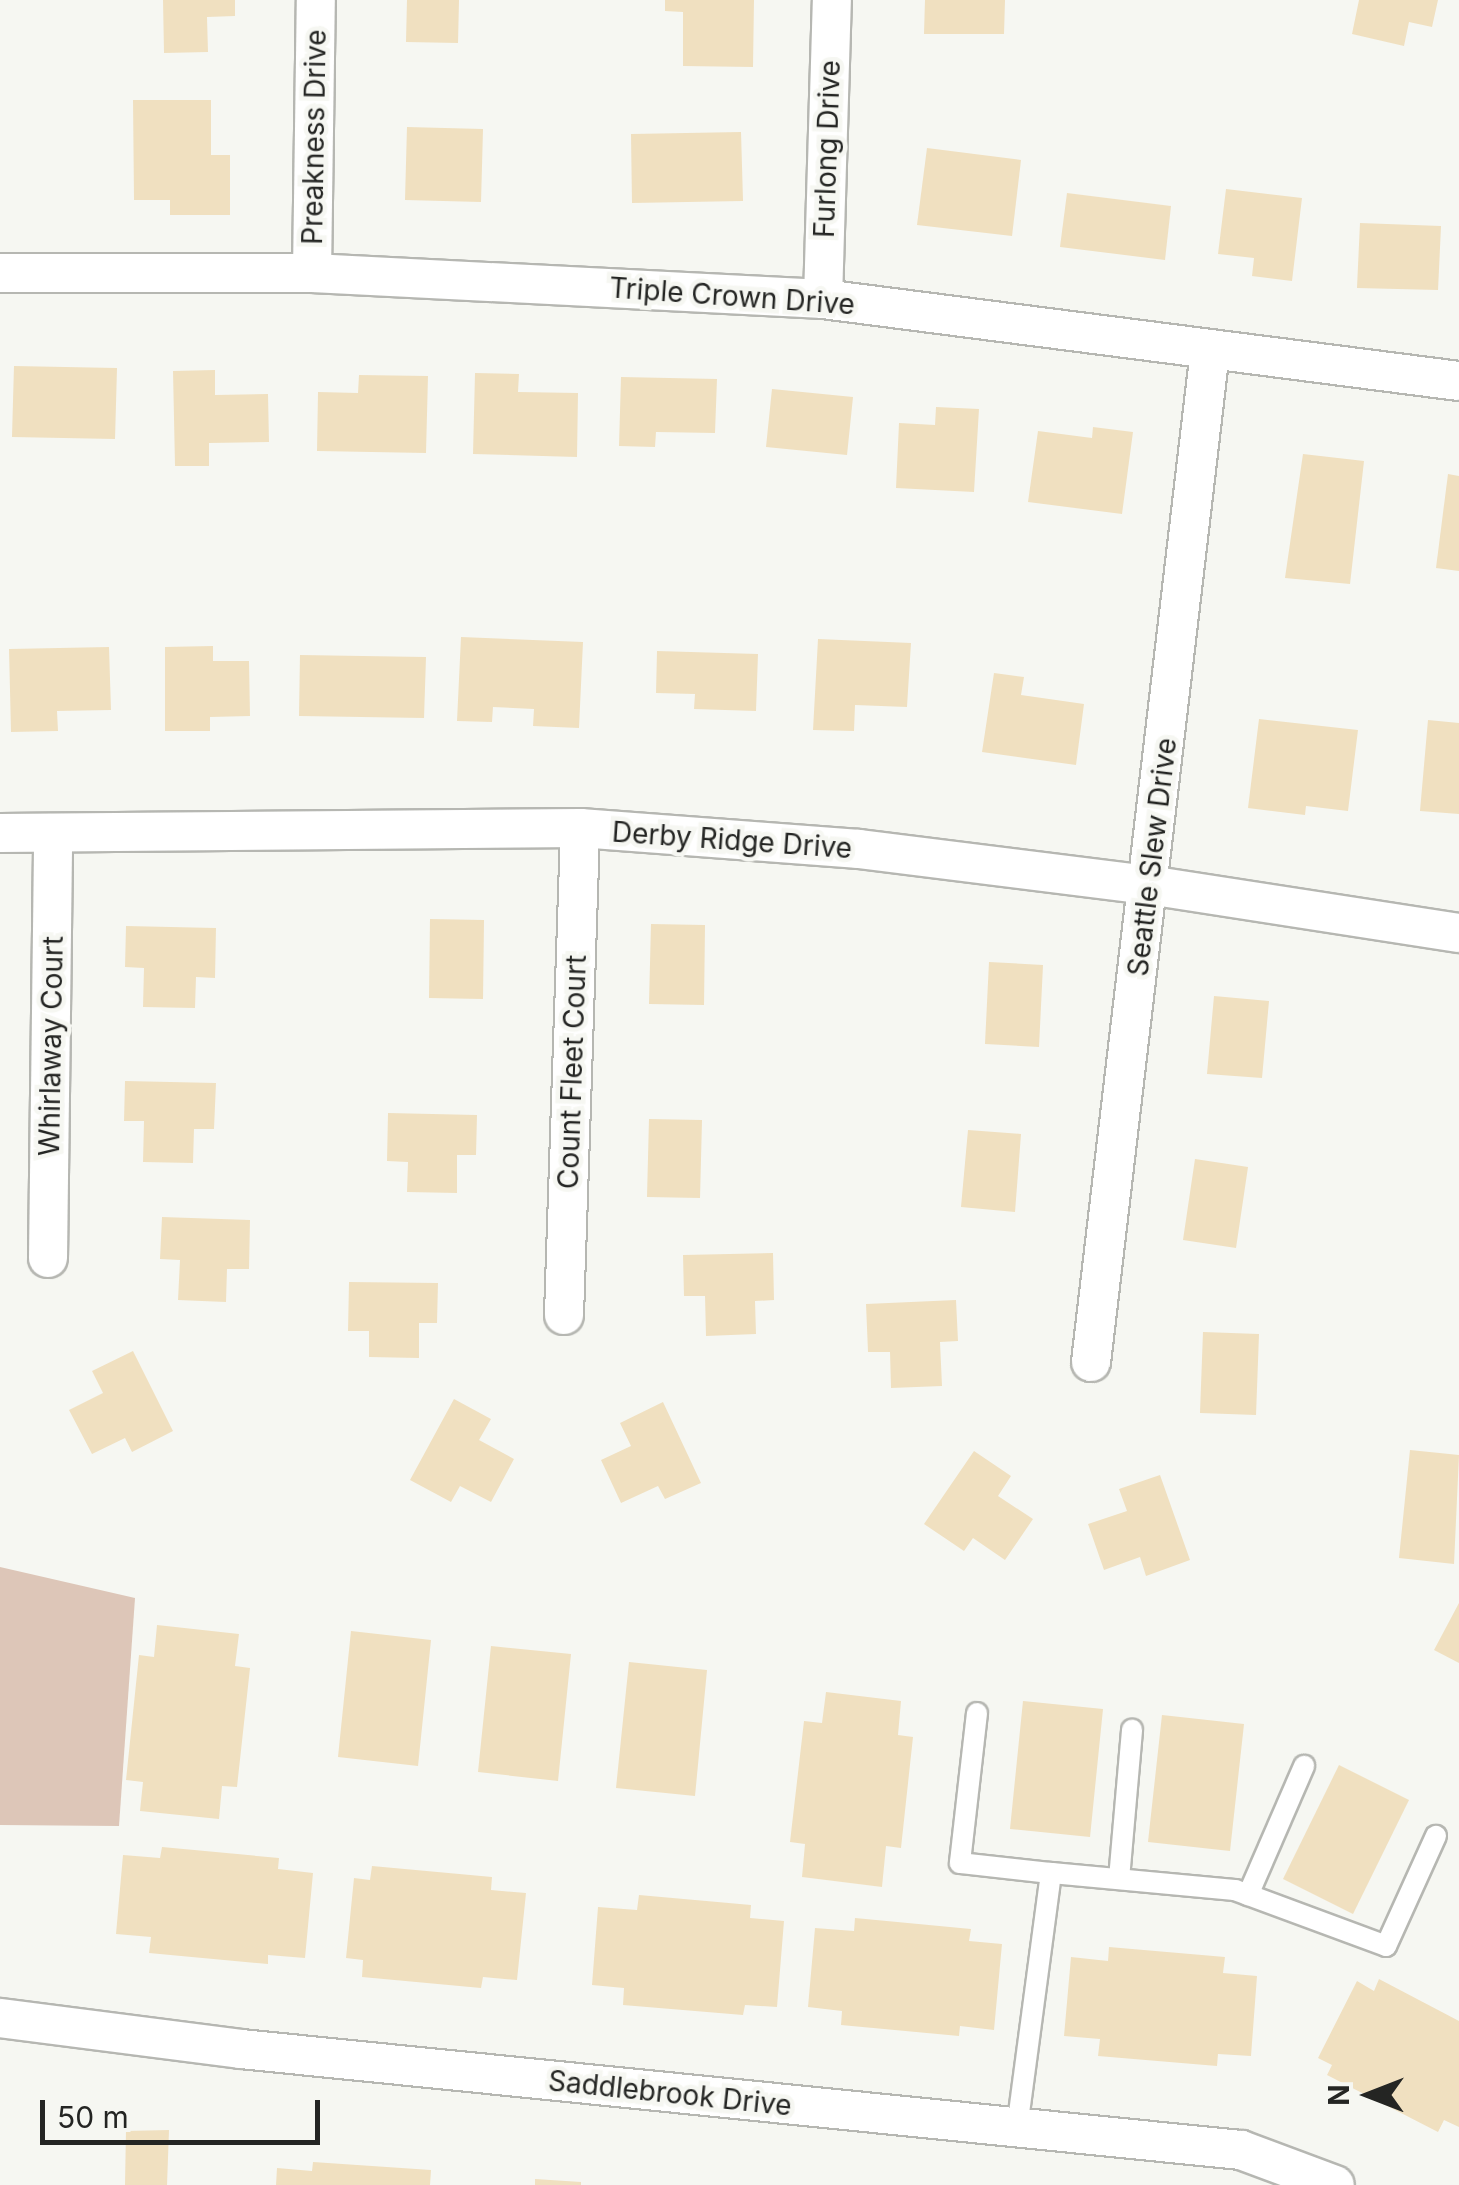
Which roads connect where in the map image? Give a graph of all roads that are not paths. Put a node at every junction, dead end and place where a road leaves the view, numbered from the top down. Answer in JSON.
{"nodes":[{"id":1,"x":316,"y":0,"type":"edge"},
{"id":2,"x":832,"y":0,"type":"edge"},
{"id":3,"x":0,"y":273,"type":"edge"},
{"id":4,"x":312,"y":273,"type":"junction"},
{"id":5,"x":822,"y":299,"type":"junction"},
{"id":6,"x":1210,"y":351,"type":"junction"},
{"id":7,"x":1459,"y":381,"type":"edge"},
{"id":8,"x":580,"y":828,"type":"junction"},
{"id":9,"x":0,"y":833,"type":"edge"},
{"id":10,"x":53,"y":833,"type":"junction"},
{"id":11,"x":1148,"y":885,"type":"junction"},
{"id":12,"x":1459,"y":933,"type":"edge"},
{"id":13,"x":48,"y":1258,"type":"dead end"},
{"id":14,"x":564,"y":1315,"type":"dead end"},
{"id":15,"x":1092,"y":1362,"type":"dead end"},
{"id":16,"x":977,"y":1713,"type":"dead end"},
{"id":17,"x":1132,"y":1730,"type":"dead end"},
{"id":18,"x":1304,"y":1766,"type":"dead end"},
{"id":19,"x":1436,"y":1836,"type":"dead end"},
{"id":20,"x":1050,"y":1873,"type":"junction"},
{"id":21,"x":1119,"y":1880,"type":"junction"},
{"id":22,"x":1248,"y":1895,"type":"junction"},
{"id":23,"x":0,"y":2018,"type":"edge"},
{"id":24,"x":1017,"y":2128,"type":"junction"},
{"id":25,"x":1239,"y":2168,"type":"edge"},
{"id":26,"x":1335,"y":2185,"type":"edge"}],
"edges":[{"from":1,"to":4,"type":"street","name":"Preakness Drive"},
{"from":2,"to":5,"type":"street","name":"Furlong Drive"},
{"from":3,"to":4,"type":"street","name":"Triple Crown Drive"},
{"from":4,"to":5,"type":"street","name":"Triple Crown Drive"},
{"from":5,"to":6,"type":"street","name":"Triple Crown Drive"},
{"from":6,"to":7,"type":"street","name":"Triple Crown Drive"},
{"from":6,"to":11,"type":"street","name":"Seattle Slew Drive"},
{"from":8,"to":10,"type":"street","name":"Derby Ridge Drive"},
{"from":8,"to":11,"type":"street","name":"Derby Ridge Drive"},
{"from":8,"to":14,"type":"street","name":"Count Fleet Court"},
{"from":9,"to":10,"type":"street","name":"Derby Ridge Drive"},
{"from":10,"to":13,"type":"street","name":"Whirlaway Court"},
{"from":11,"to":12,"type":"street","name":"Derby Ridge Drive"},
{"from":11,"to":15,"type":"street","name":"Seattle Slew Drive"},
{"from":16,"to":20,"type":"lane"},
{"from":17,"to":21,"type":"lane"},
{"from":18,"to":22,"type":"lane"},
{"from":19,"to":22,"type":"lane"},
{"from":20,"to":21,"type":"lane"},
{"from":20,"to":24,"type":"lane"},
{"from":21,"to":22,"type":"lane"},
{"from":23,"to":24,"type":"street","name":"Saddlebrook Drive"},
{"from":24,"to":25,"type":"street","name":"Saddlebrook Drive"},
{"from":25,"to":26,"type":"street","name":"Saddlebrook Drive"}]}
